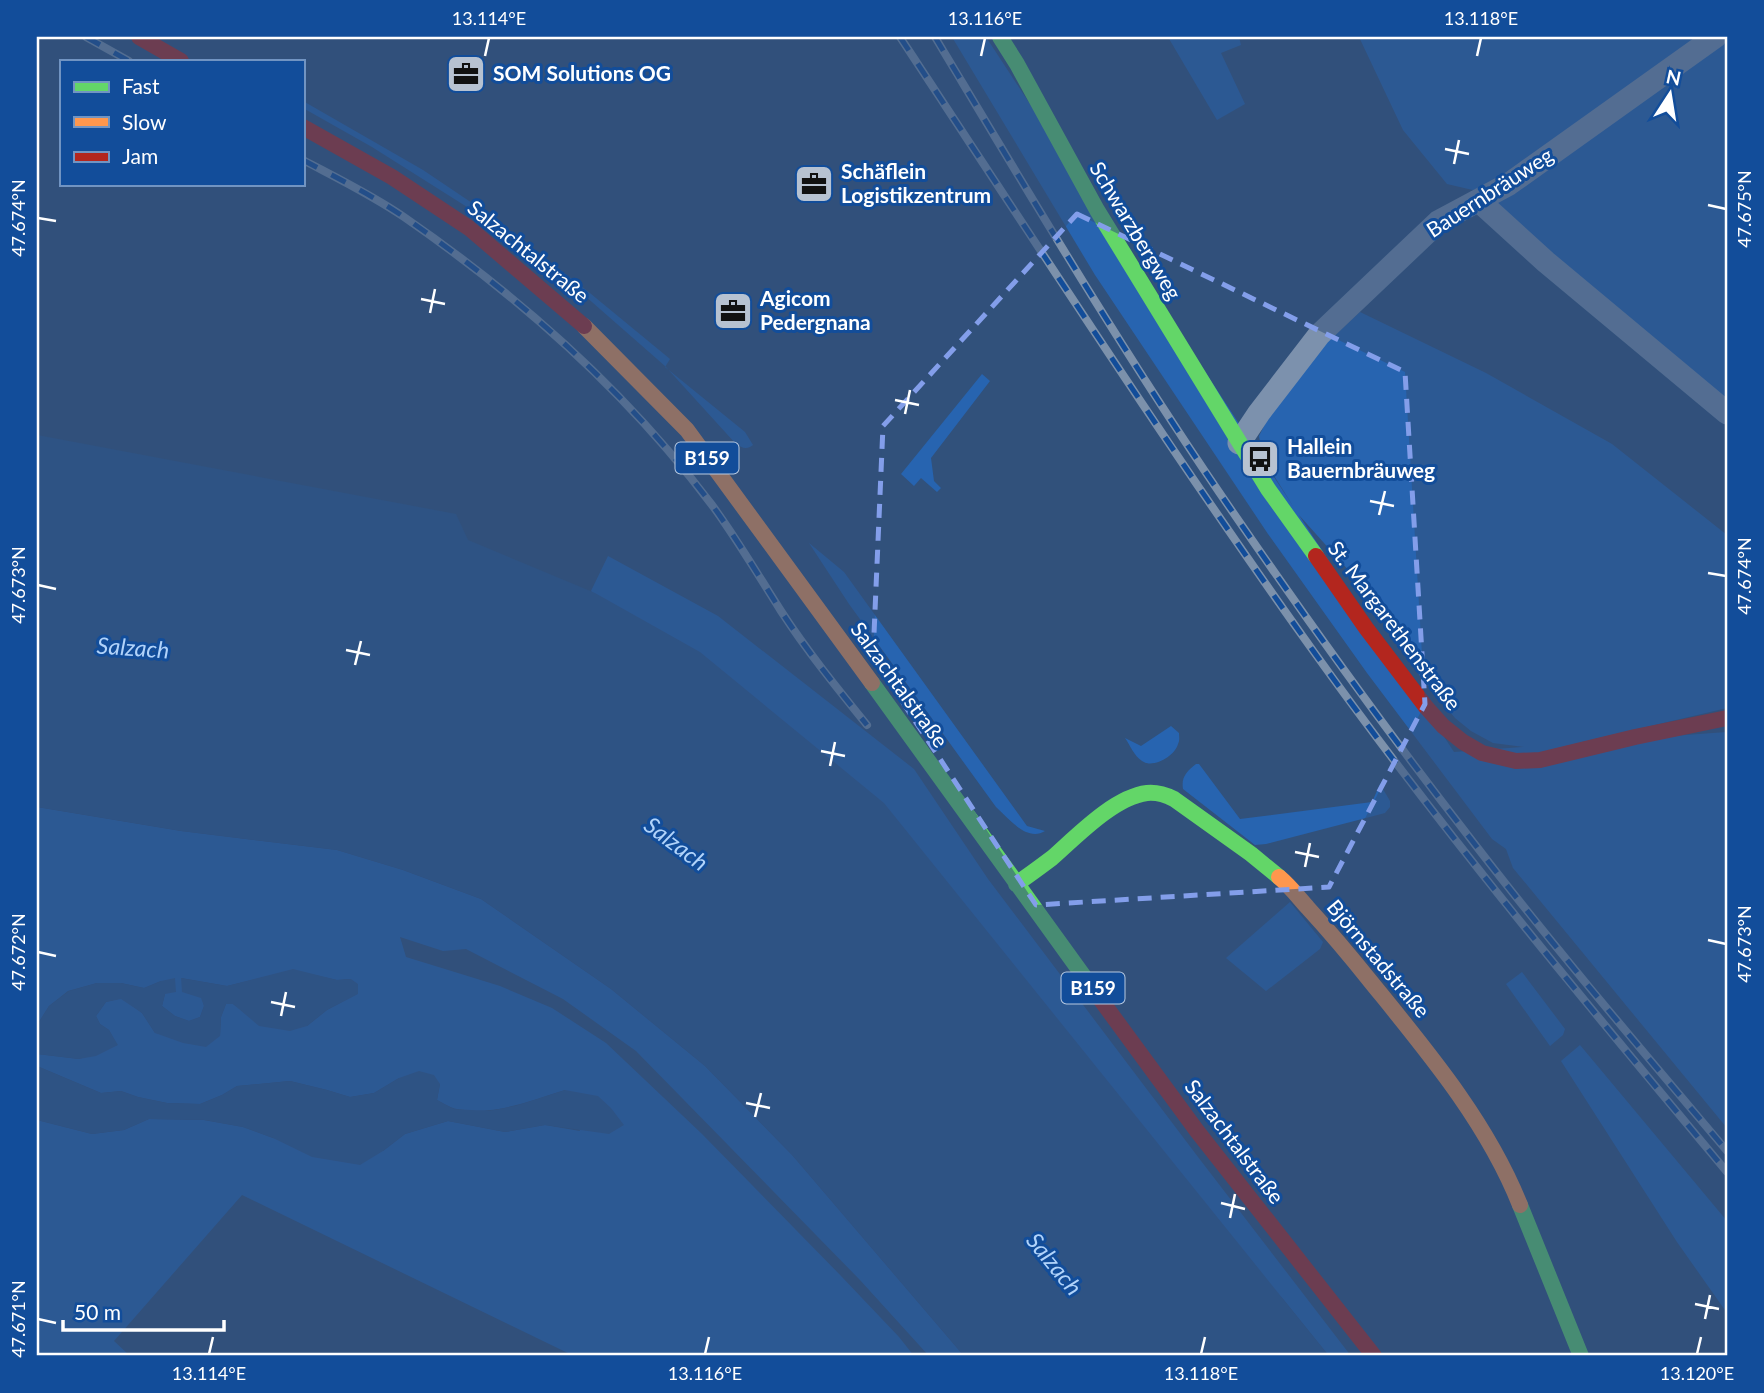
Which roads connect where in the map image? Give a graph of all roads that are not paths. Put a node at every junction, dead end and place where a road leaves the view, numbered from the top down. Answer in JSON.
{"nodes":[{"id":1,"x":139,"y":37,"type":"edge"},
{"id":2,"x":1000,"y":37,"type":"edge"},
{"id":3,"x":1715,"y":37,"type":"edge"},
{"id":4,"x":179,"y":60,"type":"edge"},
{"id":5,"x":304,"y":128,"type":"edge"},
{"id":6,"x":1479,"y":201,"type":"junction"},
{"id":7,"x":1727,"y":413,"type":"edge"},
{"id":8,"x":1239,"y":443,"type":"junction"},
{"id":9,"x":1727,"y":718,"type":"edge"},
{"id":10,"x":1016,"y":884,"type":"junction"},
{"id":11,"x":1374,"y":1356,"type":"edge"},
{"id":12,"x":1581,"y":1356,"type":"edge"}],
"edges":[{"from":1,"to":4,"type":"street"},
{"from":2,"to":8,"type":"street","name":"Schwarzbergweg"},
{"from":3,"to":6,"type":"street","name":"Bauernbräuweg"},
{"from":5,"to":10,"type":"street","name":"Salzachtalstraße","number":"B159"},
{"from":6,"to":7,"type":"street"},
{"from":6,"to":8,"type":"street","name":"Bauernbräuweg"},
{"from":8,"to":9,"type":"street","name":"St. Margarethenstraße"},
{"from":10,"to":11,"type":"street","name":"Salzachtalstraße","number":"B159"},
{"from":10,"to":12,"type":"street","name":"Björnstadstraße"}]}
